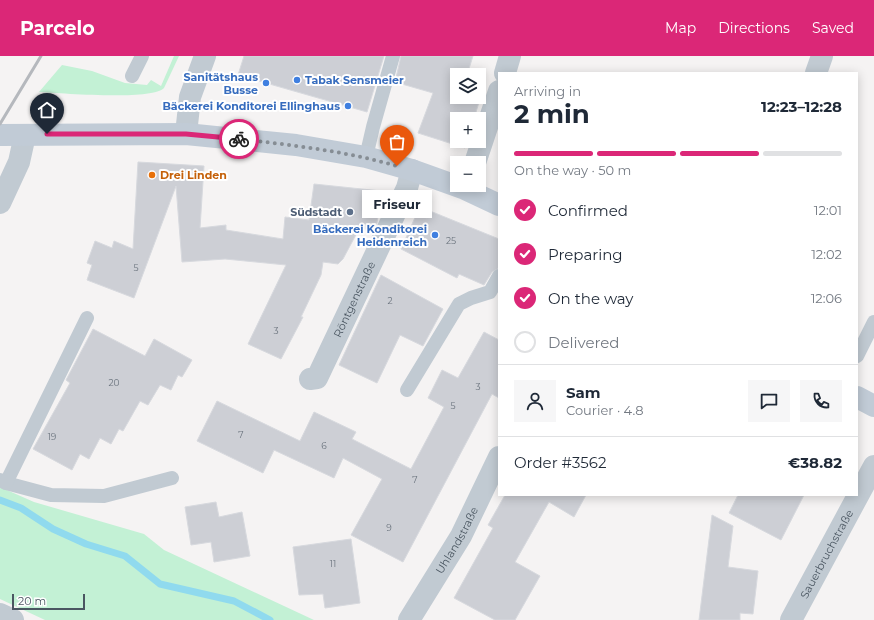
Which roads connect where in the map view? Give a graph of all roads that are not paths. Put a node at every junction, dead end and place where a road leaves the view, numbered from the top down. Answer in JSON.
{"nodes":[{"id":1,"x":142,"y":56,"type":"edge"},
{"id":2,"x":204,"y":56,"type":"edge"},
{"id":3,"x":393,"y":56,"type":"edge"},
{"id":4,"x":510,"y":56,"type":"edge"},
{"id":5,"x":822,"y":56,"type":"edge"},
{"id":6,"x":505,"y":72,"type":"edge"},
{"id":7,"x":816,"y":72,"type":"edge"},
{"id":8,"x":132,"y":76,"type":"dead end"},
{"id":9,"x":498,"y":94,"type":"edge"},
{"id":10,"x":186,"y":134,"type":"junction"},
{"id":11,"x":24,"y":135,"type":"junction"},
{"id":12,"x":0,"y":136,"type":"edge"},
{"id":13,"x":478,"y":156,"type":"edge"},
{"id":14,"x":366,"y":157,"type":"junction"},
{"id":15,"x":412,"y":170,"type":"junction"},
{"id":16,"x":450,"y":182,"type":"edge"},
{"id":17,"x":475,"y":192,"type":"edge"},
{"id":18,"x":0,"y":203,"type":"edge"},
{"id":19,"x":498,"y":204,"type":"edge"},
{"id":20,"x":498,"y":278,"type":"edge"},
{"id":21,"x":87,"y":318,"type":"dead end"},
{"id":22,"x":874,"y":322,"type":"edge"},
{"id":23,"x":858,"y":354,"type":"edge"},
{"id":24,"x":310,"y":379,"type":"dead end"},
{"id":25,"x":407,"y":390,"type":"dead end"},
{"id":26,"x":858,"y":398,"type":"edge"},
{"id":27,"x":874,"y":406,"type":"edge"},
{"id":28,"x":498,"y":459,"type":"edge"},
{"id":29,"x":874,"y":466,"type":"edge"},
{"id":30,"x":172,"y":478,"type":"dead end"},
{"id":31,"x":3,"y":482,"type":"edge"},
{"id":32,"x":858,"y":496,"type":"edge"},
{"id":33,"x":858,"y":496,"type":"edge"},
{"id":34,"x":0,"y":614,"type":"edge"},
{"id":35,"x":411,"y":619,"type":"edge"},
{"id":36,"x":13,"y":620,"type":"edge"},
{"id":37,"x":791,"y":620,"type":"edge"}],
"edges":[{"from":1,"to":8,"type":"lane"},
{"from":2,"to":10,"type":"street"},
{"from":3,"to":14,"type":"lane"},
{"from":4,"to":6,"type":"street"},
{"from":5,"to":7,"type":"street"},
{"from":9,"to":13,"type":"street"},
{"from":10,"to":11,"type":"main road"},
{"from":10,"to":14,"type":"main road"},
{"from":11,"to":12,"type":"main road"},
{"from":11,"to":18,"type":"street"},
{"from":14,"to":15,"type":"main road"},
{"from":15,"to":16,"type":"main road"},
{"from":15,"to":24,"type":"street","name":"Röntgenstraße"},
{"from":17,"to":19,"type":"main road"},
{"from":20,"to":25,"type":"lane"},
{"from":21,"to":31,"type":"lane"},
{"from":22,"to":23,"type":"lane"},
{"from":26,"to":27,"type":"main road"},
{"from":28,"to":35,"type":"street","name":"Uhlandstraße"},
{"from":29,"to":32,"type":"street","name":"Sauerbruchstraße"},
{"from":30,"to":31,"type":"lane"},
{"from":33,"to":37,"type":"street","name":"Sauerbruchstraße"},
{"from":34,"to":36,"type":"street"}]}
